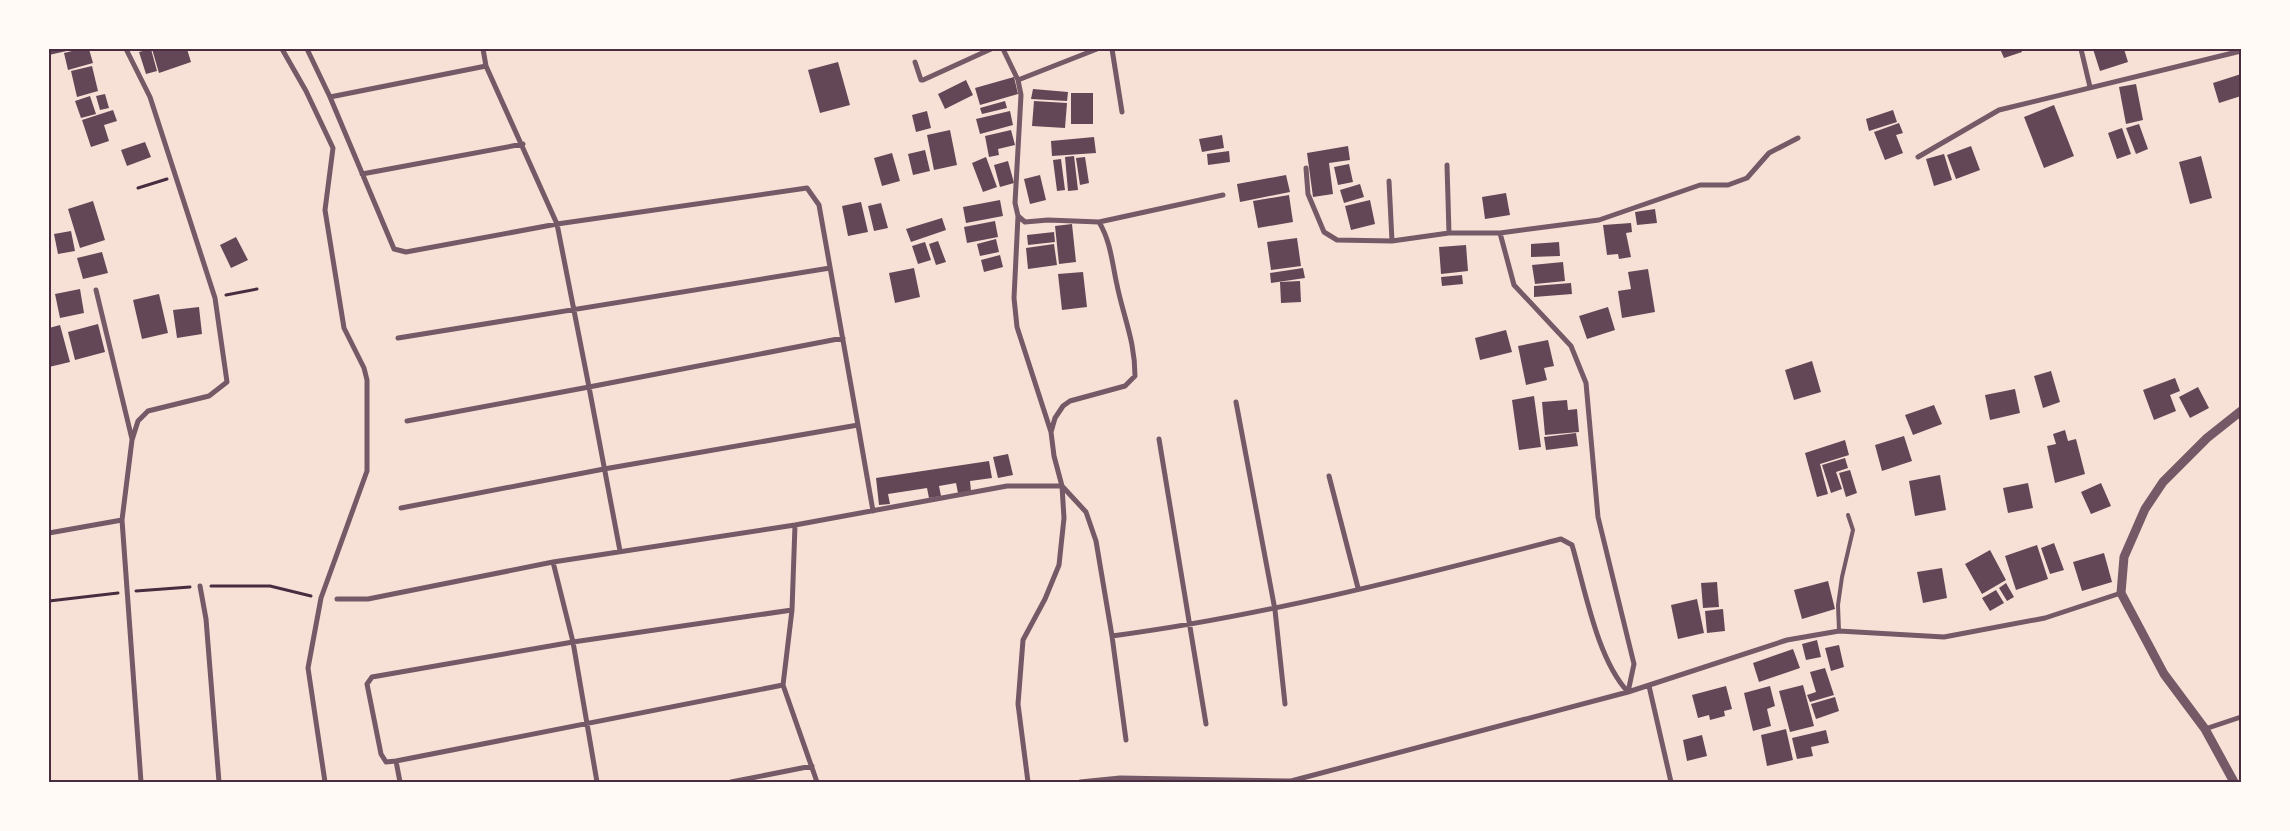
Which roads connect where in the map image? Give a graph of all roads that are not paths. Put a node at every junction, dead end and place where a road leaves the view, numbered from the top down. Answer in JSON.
{"nodes":[{"id":1,"x":126,"y":49,"type":"edge"},
{"id":2,"x":282,"y":49,"type":"edge"},
{"id":3,"x":307,"y":49,"type":"edge"},
{"id":4,"x":483,"y":49,"type":"edge"},
{"id":5,"x":991,"y":49,"type":"edge"},
{"id":6,"x":1003,"y":49,"type":"edge"},
{"id":7,"x":1098,"y":49,"type":"edge"},
{"id":8,"x":1112,"y":49,"type":"edge"},
{"id":9,"x":2081,"y":49,"type":"edge"},
{"id":10,"x":2241,"y":52,"type":"edge"},
{"id":11,"x":915,"y":62,"type":"dead end"},
{"id":12,"x":486,"y":66,"type":"junction"},
{"id":13,"x":1018,"y":80,"type":"junction"},
{"id":14,"x":2090,"y":87,"type":"junction"},
{"id":15,"x":330,"y":97,"type":"junction"},
{"id":16,"x":1122,"y":112,"type":"dead end"},
{"id":17,"x":1798,"y":138,"type":"dead end"},
{"id":18,"x":523,"y":144,"type":"junction"},
{"id":19,"x":1918,"y":157,"type":"dead end"},
{"id":20,"x":1448,"y":165,"type":"dead end"},
{"id":21,"x":1306,"y":168,"type":"dead end"},
{"id":22,"x":362,"y":174,"type":"junction"},
{"id":23,"x":1389,"y":181,"type":"dead end"},
{"id":24,"x":1223,"y":195,"type":"dead end"},
{"id":25,"x":1018,"y":216,"type":"junction"},
{"id":26,"x":1099,"y":222,"type":"junction"},
{"id":27,"x":557,"y":224,"type":"junction"},
{"id":28,"x":1449,"y":233,"type":"junction"},
{"id":29,"x":1500,"y":233,"type":"junction"},
{"id":30,"x":1392,"y":241,"type":"junction"},
{"id":31,"x":830,"y":268,"type":"junction"},
{"id":32,"x":96,"y":290,"type":"dead end"},
{"id":33,"x":575,"y":308,"type":"junction"},
{"id":34,"x":398,"y":338,"type":"dead end"},
{"id":35,"x":843,"y":338,"type":"junction"},
{"id":36,"x":589,"y":387,"type":"junction"},
{"id":37,"x":1236,"y":402,"type":"dead end"},
{"id":38,"x":2241,"y":411,"type":"edge"},
{"id":39,"x":407,"y":421,"type":"dead end"},
{"id":40,"x":858,"y":425,"type":"junction"},
{"id":41,"x":1051,"y":432,"type":"junction"},
{"id":42,"x":132,"y":440,"type":"junction"},
{"id":43,"x":1159,"y":440,"type":"dead end"},
{"id":44,"x":604,"y":469,"type":"junction"},
{"id":45,"x":1329,"y":476,"type":"dead end"},
{"id":46,"x":1062,"y":486,"type":"junction"},
{"id":47,"x":401,"y":508,"type":"dead end"},
{"id":48,"x":873,"y":512,"type":"junction"},
{"id":49,"x":1848,"y":515,"type":"dead end"},
{"id":50,"x":122,"y":520,"type":"junction"},
{"id":51,"x":795,"y":525,"type":"junction"},
{"id":52,"x":49,"y":532,"type":"edge"},
{"id":53,"x":620,"y":551,"type":"junction"},
{"id":54,"x":553,"y":562,"type":"junction"},
{"id":55,"x":200,"y":586,"type":"road end"},
{"id":56,"x":1358,"y":588,"type":"junction"},
{"id":57,"x":2121,"y":593,"type":"junction"},
{"id":58,"x":336,"y":599,"type":"dead end"},
{"id":59,"x":792,"y":610,"type":"junction"},
{"id":60,"x":1276,"y":610,"type":"junction"},
{"id":61,"x":1190,"y":626,"type":"junction"},
{"id":62,"x":1839,"y":631,"type":"junction"},
{"id":63,"x":1112,"y":636,"type":"junction"},
{"id":64,"x":573,"y":642,"type":"junction"},
{"id":65,"x":783,"y":685,"type":"junction"},
{"id":66,"x":1649,"y":686,"type":"junction"},
{"id":67,"x":1628,"y":692,"type":"junction"},
{"id":68,"x":1285,"y":704,"type":"dead end"},
{"id":69,"x":2241,"y":717,"type":"edge"},
{"id":70,"x":586,"y":724,"type":"junction"},
{"id":71,"x":1206,"y":724,"type":"dead end"},
{"id":72,"x":2205,"y":729,"type":"junction"},
{"id":73,"x":1126,"y":740,"type":"dead end"},
{"id":74,"x":396,"y":761,"type":"junction"},
{"id":75,"x":812,"y":766,"type":"junction"},
{"id":76,"x":141,"y":782,"type":"edge"},
{"id":77,"x":219,"y":782,"type":"edge"},
{"id":78,"x":325,"y":782,"type":"edge"},
{"id":79,"x":400,"y":782,"type":"edge"},
{"id":80,"x":597,"y":782,"type":"edge"},
{"id":81,"x":731,"y":782,"type":"edge"},
{"id":82,"x":818,"y":782,"type":"edge"},
{"id":83,"x":1028,"y":782,"type":"edge"},
{"id":84,"x":1080,"y":782,"type":"edge"},
{"id":85,"x":1292,"y":782,"type":"edge"},
{"id":86,"x":1671,"y":782,"type":"edge"},
{"id":87,"x":2234,"y":782,"type":"edge"}],
"edges":[{"from":1,"to":42,"type":"street"},
{"from":2,"to":78,"type":"street"},
{"from":3,"to":15,"type":"street"},
{"from":4,"to":12,"type":"street"},
{"from":5,"to":11,"type":"street"},
{"from":6,"to":13,"type":"street"},
{"from":7,"to":13,"type":"street"},
{"from":8,"to":16,"type":"street"},
{"from":9,"to":14,"type":"street"},
{"from":10,"to":14,"type":"street"},
{"from":12,"to":15,"type":"street"},
{"from":12,"to":18,"type":"street"},
{"from":13,"to":25,"type":"street"},
{"from":14,"to":19,"type":"street"},
{"from":15,"to":22,"type":"street"},
{"from":17,"to":29,"type":"street"},
{"from":18,"to":22,"type":"street"},
{"from":18,"to":27,"type":"street"},
{"from":20,"to":28,"type":"street"},
{"from":21,"to":30,"type":"street"},
{"from":22,"to":27,"type":"street"},
{"from":23,"to":30,"type":"street"},
{"from":24,"to":26,"type":"street"},
{"from":25,"to":26,"type":"street"},
{"from":25,"to":41,"type":"street"},
{"from":26,"to":41,"type":"street"},
{"from":27,"to":31,"type":"street"},
{"from":27,"to":33,"type":"street"},
{"from":28,"to":29,"type":"street"},
{"from":28,"to":30,"type":"street"},
{"from":29,"to":67,"type":"street"},
{"from":31,"to":33,"type":"street"},
{"from":31,"to":35,"type":"street"},
{"from":32,"to":42,"type":"street"},
{"from":33,"to":34,"type":"street"},
{"from":33,"to":36,"type":"street"},
{"from":35,"to":36,"type":"street"},
{"from":35,"to":40,"type":"street"},
{"from":36,"to":39,"type":"street"},
{"from":36,"to":44,"type":"street"},
{"from":37,"to":60,"type":"street"},
{"from":38,"to":57,"type":"street"},
{"from":40,"to":44,"type":"street"},
{"from":40,"to":48,"type":"street"},
{"from":41,"to":46,"type":"street"},
{"from":42,"to":50,"type":"street"},
{"from":43,"to":61,"type":"street"},
{"from":44,"to":47,"type":"street"},
{"from":44,"to":53,"type":"street"},
{"from":45,"to":56,"type":"street"},
{"from":46,"to":48,"type":"street"},
{"from":46,"to":63,"type":"street"},
{"from":46,"to":83,"type":"street"},
{"from":48,"to":51,"type":"street"},
{"from":49,"to":62,"type":"lane"},
{"from":50,"to":52,"type":"street"},
{"from":50,"to":76,"type":"street"},
{"from":51,"to":53,"type":"street"},
{"from":51,"to":59,"type":"street"},
{"from":53,"to":54,"type":"street"},
{"from":54,"to":58,"type":"street"},
{"from":54,"to":64,"type":"street"},
{"from":55,"to":77,"type":"street"},
{"from":56,"to":60,"type":"street"},
{"from":56,"to":67,"type":"street"},
{"from":57,"to":62,"type":"street"},
{"from":57,"to":72,"type":"street"},
{"from":59,"to":64,"type":"street"},
{"from":59,"to":65,"type":"street"},
{"from":60,"to":61,"type":"street"},
{"from":60,"to":68,"type":"street"},
{"from":61,"to":63,"type":"street"},
{"from":61,"to":71,"type":"street"},
{"from":62,"to":66,"type":"street"},
{"from":63,"to":73,"type":"street"},
{"from":64,"to":70,"type":"street"},
{"from":64,"to":74,"type":"street"},
{"from":65,"to":70,"type":"street"},
{"from":65,"to":75,"type":"street"},
{"from":66,"to":67,"type":"street"},
{"from":66,"to":86,"type":"street"},
{"from":67,"to":85,"type":"street"},
{"from":69,"to":72,"type":"street"},
{"from":70,"to":74,"type":"street"},
{"from":70,"to":80,"type":"street"},
{"from":72,"to":87,"type":"street"},
{"from":74,"to":79,"type":"street"},
{"from":75,"to":81,"type":"street"},
{"from":75,"to":82,"type":"street"},
{"from":84,"to":85,"type":"street"}]}
